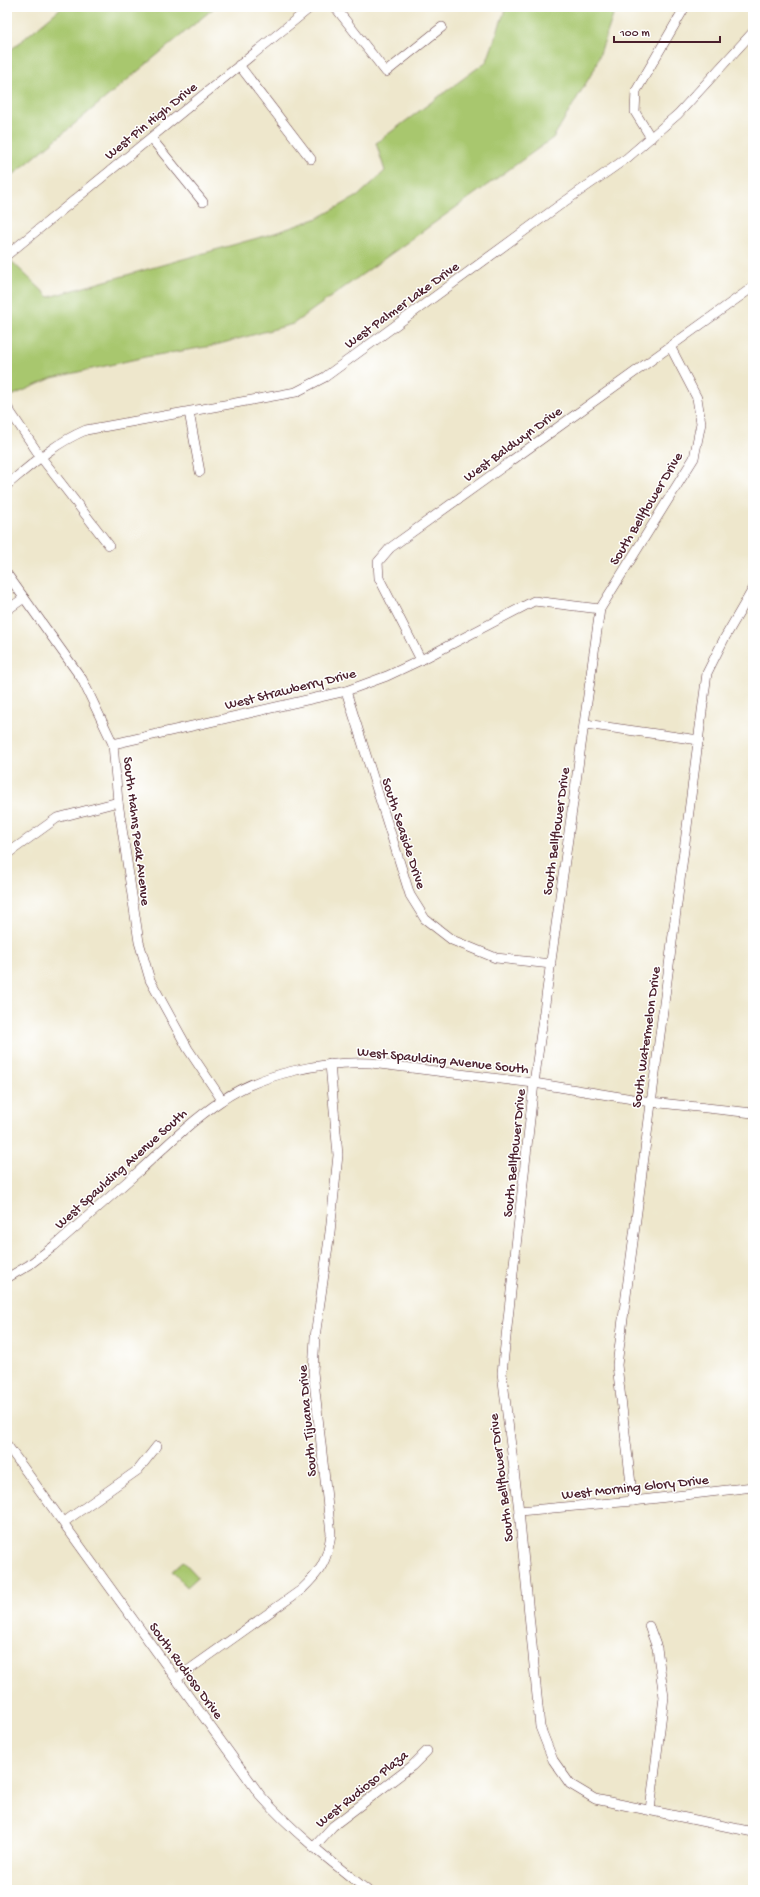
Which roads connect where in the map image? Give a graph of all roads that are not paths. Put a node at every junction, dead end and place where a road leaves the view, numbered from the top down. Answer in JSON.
{"nodes":[{"id":1,"x":311,"y":7,"type":"edge"},
{"id":2,"x":334,"y":7,"type":"edge"},
{"id":3,"x":685,"y":7,"type":"edge"},
{"id":4,"x":442,"y":27,"type":"dead end"},
{"id":5,"x":753,"y":32,"type":"edge"},
{"id":6,"x":239,"y":65,"type":"junction"},
{"id":7,"x":151,"y":138,"type":"junction"},
{"id":8,"x":651,"y":138,"type":"junction"},
{"id":9,"x":311,"y":159,"type":"dead end"},
{"id":10,"x":203,"y":202,"type":"dead end"},
{"id":11,"x":7,"y":255,"type":"edge"},
{"id":12,"x":753,"y":287,"type":"edge"},
{"id":13,"x":671,"y":348,"type":"junction"},
{"id":14,"x":7,"y":407,"type":"edge"},
{"id":15,"x":188,"y":412,"type":"junction"},
{"id":16,"x":40,"y":456,"type":"junction"},
{"id":17,"x":200,"y":472,"type":"dead end"},
{"id":18,"x":7,"y":485,"type":"edge"},
{"id":19,"x":109,"y":545,"type":"dead end"},
{"id":20,"x":7,"y":574,"type":"edge"},
{"id":21,"x":753,"y":589,"type":"edge"},
{"id":22,"x":24,"y":598,"type":"junction"},
{"id":23,"x":600,"y":609,"type":"junction"},
{"id":24,"x":7,"y":610,"type":"edge"},
{"id":25,"x":421,"y":660,"type":"junction"},
{"id":26,"x":346,"y":691,"type":"junction"},
{"id":27,"x":585,"y":724,"type":"junction"},
{"id":28,"x":699,"y":740,"type":"junction"},
{"id":29,"x":113,"y":744,"type":"junction"},
{"id":30,"x":118,"y":802,"type":"junction"},
{"id":31,"x":7,"y":854,"type":"edge"},
{"id":32,"x":551,"y":964,"type":"junction"},
{"id":33,"x":330,"y":1064,"type":"junction"},
{"id":34,"x":534,"y":1083,"type":"junction"},
{"id":35,"x":222,"y":1100,"type":"junction"},
{"id":36,"x":651,"y":1102,"type":"junction"},
{"id":37,"x":753,"y":1112,"type":"edge"},
{"id":38,"x":7,"y":1278,"type":"edge"},
{"id":39,"x":7,"y":1444,"type":"edge"},
{"id":40,"x":157,"y":1446,"type":"dead end"},
{"id":41,"x":753,"y":1487,"type":"edge"},
{"id":42,"x":632,"y":1501,"type":"junction"},
{"id":43,"x":519,"y":1511,"type":"junction"},
{"id":44,"x":64,"y":1522,"type":"junction"},
{"id":45,"x":649,"y":1626,"type":"dead end"},
{"id":46,"x":176,"y":1679,"type":"junction"},
{"id":47,"x":427,"y":1751,"type":"dead end"},
{"id":48,"x":650,"y":1810,"type":"junction"},
{"id":49,"x":753,"y":1832,"type":"edge"},
{"id":50,"x":313,"y":1848,"type":"junction"},
{"id":51,"x":367,"y":1890,"type":"edge"}],
"edges":[{"from":1,"to":6,"type":"street","name":"West Pin High Drive"},
{"from":2,"to":4,"type":"street"},
{"from":3,"to":8,"type":"street"},
{"from":5,"to":8,"type":"street","name":"West Palmer Lake Drive"},
{"from":6,"to":7,"type":"street","name":"West Pin High Drive"},
{"from":6,"to":9,"type":"street"},
{"from":7,"to":10,"type":"street"},
{"from":7,"to":11,"type":"street","name":"West Pin High Drive"},
{"from":8,"to":15,"type":"street","name":"West Palmer Lake Drive"},
{"from":12,"to":13,"type":"street","name":"West Baldwyn Drive"},
{"from":13,"to":23,"type":"street","name":"South Bellflower Drive"},
{"from":13,"to":25,"type":"street","name":"West Baldwyn Drive"},
{"from":14,"to":16,"type":"street"},
{"from":15,"to":16,"type":"street","name":"West Palmer Lake Drive"},
{"from":15,"to":17,"type":"street"},
{"from":16,"to":18,"type":"street","name":"West Palmer Lake Drive"},
{"from":16,"to":19,"type":"street"},
{"from":20,"to":22,"type":"street","name":"South Hahns Peak Avenue"},
{"from":21,"to":28,"type":"street","name":"South Watermelon Drive"},
{"from":22,"to":24,"type":"street"},
{"from":22,"to":29,"type":"street","name":"South Hahns Peak Avenue"},
{"from":23,"to":25,"type":"street","name":"West Strawberry Drive"},
{"from":23,"to":27,"type":"street","name":"South Bellflower Drive"},
{"from":25,"to":26,"type":"street","name":"West Strawberry Drive"},
{"from":26,"to":29,"type":"street","name":"West Strawberry Drive"},
{"from":26,"to":32,"type":"street","name":"South Seaside Drive"},
{"from":27,"to":28,"type":"street"},
{"from":27,"to":32,"type":"street","name":"South Bellflower Drive"},
{"from":28,"to":36,"type":"street","name":"South Watermelon Drive"},
{"from":29,"to":30,"type":"street","name":"South Hahns Peak Avenue"},
{"from":30,"to":31,"type":"street"},
{"from":30,"to":35,"type":"street","name":"South Hahns Peak Avenue"},
{"from":32,"to":34,"type":"street","name":"South Bellflower Drive"},
{"from":33,"to":34,"type":"street","name":"West Spaulding Avenue South"},
{"from":33,"to":35,"type":"street","name":"West Spaulding Avenue South"},
{"from":33,"to":46,"type":"street","name":"South Tijuana Drive"},
{"from":34,"to":36,"type":"street","name":"West Spaulding Avenue South"},
{"from":34,"to":43,"type":"street","name":"South Bellflower Drive"},
{"from":35,"to":38,"type":"street","name":"West Spaulding Avenue South"},
{"from":36,"to":37,"type":"street","name":"West Spaulding Avenue South"},
{"from":36,"to":42,"type":"street","name":"South Watermelon Drive"},
{"from":39,"to":44,"type":"street","name":"South Rudioso Drive"},
{"from":40,"to":44,"type":"street"},
{"from":41,"to":42,"type":"street","name":"West Morning Glory Drive"},
{"from":42,"to":43,"type":"street","name":"West Morning Glory Drive"},
{"from":43,"to":48,"type":"street","name":"South Bellflower Drive"},
{"from":44,"to":46,"type":"street","name":"South Rudioso Drive"},
{"from":45,"to":48,"type":"street"},
{"from":46,"to":50,"type":"street","name":"South Rudioso Drive"},
{"from":47,"to":50,"type":"street","name":"West Rudioso Plaza"},
{"from":48,"to":49,"type":"street","name":"South Bellflower Drive"},
{"from":50,"to":51,"type":"street","name":"South Rudioso Drive"}]}
